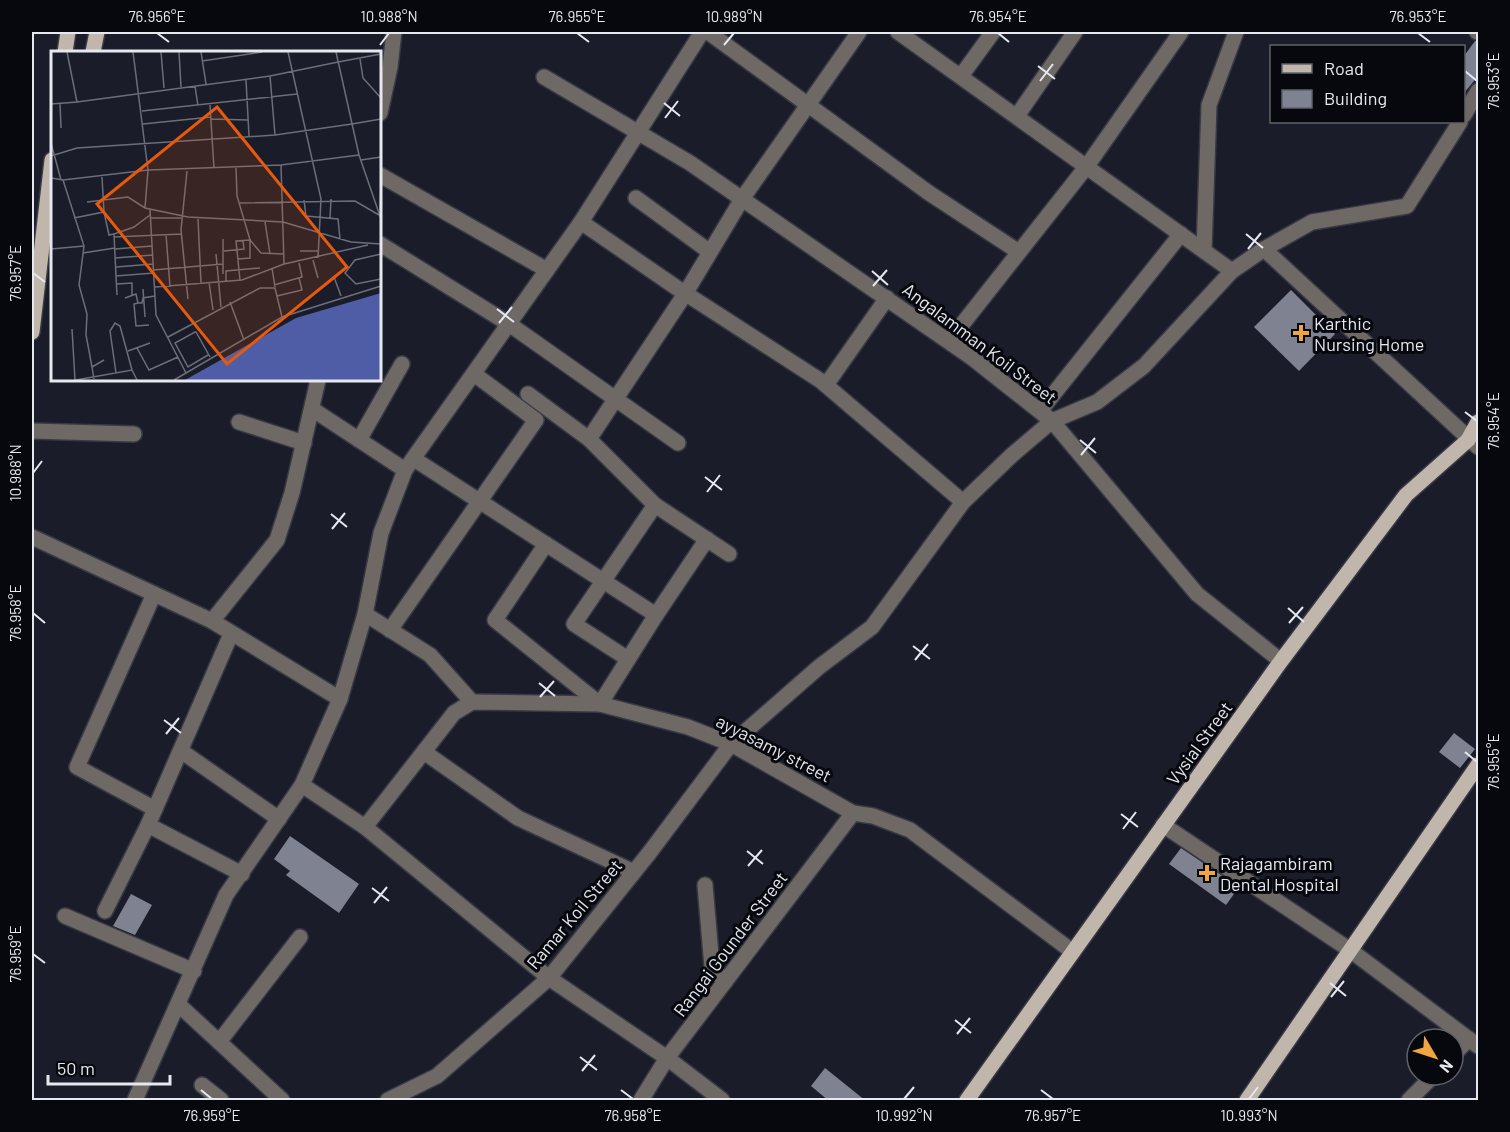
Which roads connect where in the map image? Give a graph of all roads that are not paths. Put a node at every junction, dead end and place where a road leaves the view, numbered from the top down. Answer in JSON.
{"nodes":[{"id":1,"x":68,"y":32,"type":"edge"},
{"id":2,"x":97,"y":32,"type":"edge"},
{"id":3,"x":394,"y":32,"type":"edge"},
{"id":4,"x":702,"y":32,"type":"edge"},
{"id":5,"x":708,"y":32,"type":"edge"},
{"id":6,"x":860,"y":32,"type":"edge"},
{"id":7,"x":993,"y":32,"type":"edge"},
{"id":8,"x":1075,"y":32,"type":"edge"},
{"id":9,"x":1181,"y":32,"type":"edge"},
{"id":10,"x":1236,"y":32,"type":"edge"},
{"id":11,"x":905,"y":34,"type":"edge"},
{"id":12,"x":65,"y":51,"type":"edge"},
{"id":13,"x":93,"y":51,"type":"edge"},
{"id":14,"x":961,"y":76,"type":"junction"},
{"id":15,"x":544,"y":77,"type":"dead end"},
{"id":16,"x":1479,"y":91,"type":"edge"},
{"id":17,"x":808,"y":105,"type":"junction"},
{"id":18,"x":381,"y":107,"type":"edge"},
{"id":19,"x":1465,"y":114,"type":"edge"},
{"id":20,"x":1017,"y":116,"type":"junction"},
{"id":21,"x":1459,"y":123,"type":"edge"},
{"id":22,"x":639,"y":130,"type":"junction"},
{"id":23,"x":1086,"y":166,"type":"junction"},
{"id":24,"x":381,"y":176,"type":"edge"},
{"id":25,"x":51,"y":182,"type":"edge"},
{"id":26,"x":636,"y":198,"type":"dead end"},
{"id":27,"x":742,"y":199,"type":"junction"},
{"id":28,"x":50,"y":205,"type":"edge"},
{"id":29,"x":581,"y":222,"type":"junction"},
{"id":30,"x":1181,"y":234,"type":"junction"},
{"id":31,"x":381,"y":245,"type":"edge"},
{"id":32,"x":1264,"y":249,"type":"junction"},
{"id":33,"x":1204,"y":250,"type":"junction"},
{"id":34,"x":710,"y":252,"type":"junction"},
{"id":35,"x":1018,"y":252,"type":"junction"},
{"id":36,"x":547,"y":270,"type":"junction"},
{"id":37,"x":1232,"y":271,"type":"junction"},
{"id":38,"x":685,"y":294,"type":"junction"},
{"id":39,"x":887,"y":298,"type":"junction"},
{"id":40,"x":509,"y":324,"type":"junction"},
{"id":41,"x":32,"y":332,"type":"edge"},
{"id":42,"x":949,"y":341,"type":"junction"},
{"id":43,"x":402,"y":364,"type":"dead end"},
{"id":44,"x":474,"y":374,"type":"junction"},
{"id":45,"x":318,"y":381,"type":"edge"},
{"id":46,"x":826,"y":385,"type":"junction"},
{"id":47,"x":528,"y":394,"type":"dead end"},
{"id":48,"x":615,"y":399,"type":"junction"},
{"id":49,"x":312,"y":409,"type":"junction"},
{"id":50,"x":1040,"y":411,"type":"junction"},
{"id":51,"x":1052,"y":421,"type":"junction"},
{"id":52,"x":239,"y":422,"type":"dead end"},
{"id":53,"x":1479,"y":422,"type":"edge"},
{"id":54,"x":32,"y":431,"type":"edge"},
{"id":55,"x":134,"y":434,"type":"dead end"},
{"id":56,"x":589,"y":439,"type":"junction"},
{"id":57,"x":359,"y":440,"type":"junction"},
{"id":58,"x":304,"y":443,"type":"junction"},
{"id":59,"x":678,"y":443,"type":"dead end"},
{"id":60,"x":1473,"y":444,"type":"edge"},
{"id":61,"x":410,"y":464,"type":"junction"},
{"id":62,"x":479,"y":500,"type":"junction"},
{"id":63,"x":963,"y":502,"type":"junction"},
{"id":64,"x":655,"y":505,"type":"junction"},
{"id":65,"x":32,"y":537,"type":"edge"},
{"id":66,"x":707,"y":540,"type":"junction"},
{"id":67,"x":546,"y":544,"type":"junction"},
{"id":68,"x":729,"y":554,"type":"dead end"},
{"id":69,"x":603,"y":581,"type":"junction"},
{"id":70,"x":154,"y":594,"type":"junction"},
{"id":71,"x":365,"y":614,"type":"junction"},
{"id":72,"x":656,"y":615,"type":"junction"},
{"id":73,"x":212,"y":621,"type":"junction"},
{"id":74,"x":390,"y":630,"type":"junction"},
{"id":75,"x":231,"y":634,"type":"junction"},
{"id":76,"x":628,"y":659,"type":"junction"},
{"id":77,"x":1281,"y":661,"type":"junction"},
{"id":78,"x":340,"y":699,"type":"junction"},
{"id":79,"x":472,"y":702,"type":"junction"},
{"id":80,"x":600,"y":704,"type":"junction"},
{"id":81,"x":731,"y":744,"type":"junction"},
{"id":82,"x":181,"y":751,"type":"junction"},
{"id":83,"x":424,"y":752,"type":"junction"},
{"id":84,"x":1479,"y":765,"type":"edge"},
{"id":85,"x":302,"y":785,"type":"junction"},
{"id":86,"x":155,"y":809,"type":"junction"},
{"id":87,"x":853,"y":813,"type":"junction"},
{"id":88,"x":279,"y":819,"type":"junction"},
{"id":89,"x":148,"y":825,"type":"junction"},
{"id":90,"x":1163,"y":825,"type":"junction"},
{"id":91,"x":365,"y":827,"type":"junction"},
{"id":92,"x":634,"y":872,"type":"junction"},
{"id":93,"x":242,"y":874,"type":"junction"},
{"id":94,"x":705,"y":885,"type":"dead end"},
{"id":95,"x":105,"y":910,"type":"dead end"},
{"id":96,"x":65,"y":916,"type":"dead end"},
{"id":97,"x":300,"y":937,"type":"dead end"},
{"id":98,"x":1350,"y":950,"type":"junction"},
{"id":99,"x":1073,"y":952,"type":"junction"},
{"id":100,"x":194,"y":971,"type":"junction"},
{"id":101,"x":549,"y":978,"type":"junction"},
{"id":102,"x":725,"y":982,"type":"junction"},
{"id":103,"x":180,"y":1005,"type":"junction"},
{"id":104,"x":219,"y":1042,"type":"junction"},
{"id":105,"x":1474,"y":1043,"type":"edge"},
{"id":106,"x":668,"y":1058,"type":"junction"},
{"id":107,"x":202,"y":1085,"type":"dead end"},
{"id":108,"x":1422,"y":1087,"type":"edge"},
{"id":109,"x":135,"y":1101,"type":"edge"},
{"id":110,"x":221,"y":1101,"type":"edge"},
{"id":111,"x":282,"y":1101,"type":"edge"},
{"id":112,"x":388,"y":1101,"type":"edge"},
{"id":113,"x":641,"y":1101,"type":"edge"},
{"id":114,"x":722,"y":1101,"type":"edge"},
{"id":115,"x":968,"y":1101,"type":"edge"},
{"id":116,"x":1247,"y":1101,"type":"edge"},
{"id":117,"x":1408,"y":1101,"type":"edge"}],
"edges":[{"from":1,"to":12,"type":"main road"},
{"from":2,"to":13,"type":"main road"},
{"from":3,"to":18,"type":"street"},
{"from":4,"to":22,"type":"street"},
{"from":5,"to":17,"type":"street"},
{"from":6,"to":17,"type":"street"},
{"from":7,"to":14,"type":"street"},
{"from":8,"to":20,"type":"street"},
{"from":9,"to":23,"type":"street"},
{"from":10,"to":33,"type":"street"},
{"from":11,"to":14,"type":"street"},
{"from":14,"to":20,"type":"street"},
{"from":15,"to":22,"type":"street","name":"Angalamman Koil Street"},
{"from":16,"to":19,"type":"street"},
{"from":17,"to":27,"type":"street"},
{"from":17,"to":35,"type":"street"},
{"from":20,"to":23,"type":"street"},
{"from":21,"to":32,"type":"street","name":"Ramar Koil Street"},
{"from":22,"to":27,"type":"street","name":"Angalamman Koil Street"},
{"from":22,"to":29,"type":"street"},
{"from":23,"to":30,"type":"street"},
{"from":23,"to":35,"type":"street"},
{"from":24,"to":36,"type":"street"},
{"from":25,"to":28,"type":"main road"},
{"from":26,"to":34,"type":"street"},
{"from":27,"to":34,"type":"street"},
{"from":27,"to":39,"type":"street","name":"Angalamman Koil Street"},
{"from":28,"to":41,"type":"main road"},
{"from":29,"to":36,"type":"street"},
{"from":29,"to":38,"type":"street"},
{"from":30,"to":33,"type":"street"},
{"from":30,"to":50,"type":"street"},
{"from":31,"to":40,"type":"street"},
{"from":32,"to":37,"type":"street","name":"Ramar Koil Street"},
{"from":32,"to":60,"type":"street"},
{"from":33,"to":37,"type":"street"},
{"from":34,"to":38,"type":"street"},
{"from":35,"to":42,"type":"street"},
{"from":36,"to":40,"type":"street"},
{"from":37,"to":51,"type":"street","name":"Ramar Koil Street"},
{"from":38,"to":46,"type":"street"},
{"from":38,"to":48,"type":"street"},
{"from":39,"to":42,"type":"street","name":"Angalamman Koil Street"},
{"from":39,"to":46,"type":"street"},
{"from":40,"to":44,"type":"street"},
{"from":40,"to":48,"type":"street"},
{"from":42,"to":50,"type":"street","name":"Angalamman Koil Street"},
{"from":43,"to":57,"type":"street"},
{"from":44,"to":61,"type":"street"},
{"from":44,"to":62,"type":"street"},
{"from":45,"to":49,"type":"street"},
{"from":46,"to":63,"type":"street"},
{"from":47,"to":56,"type":"street"},
{"from":48,"to":56,"type":"street"},
{"from":48,"to":59,"type":"street"},
{"from":49,"to":57,"type":"street"},
{"from":49,"to":58,"type":"street"},
{"from":50,"to":51,"type":"street","name":"Angalamman Koil Street"},
{"from":51,"to":63,"type":"street","name":"Ramar Koil Street"},
{"from":51,"to":77,"type":"street","name":"Angalamman Koil Street"},
{"from":52,"to":58,"type":"street"},
{"from":53,"to":60,"type":"main road","name":"Vysial Street"},
{"from":54,"to":55,"type":"street"},
{"from":56,"to":64,"type":"street"},
{"from":57,"to":61,"type":"street"},
{"from":58,"to":73,"type":"street"},
{"from":60,"to":77,"type":"main road","name":"Vysial Street"},
{"from":61,"to":62,"type":"street"},
{"from":61,"to":71,"type":"street"},
{"from":62,"to":67,"type":"street"},
{"from":62,"to":74,"type":"street"},
{"from":63,"to":81,"type":"street","name":"Ramar Koil Street"},
{"from":64,"to":66,"type":"street"},
{"from":64,"to":69,"type":"street"},
{"from":65,"to":70,"type":"street"},
{"from":66,"to":68,"type":"street"},
{"from":66,"to":72,"type":"street"},
{"from":67,"to":69,"type":"street"},
{"from":67,"to":80,"type":"street"},
{"from":69,"to":72,"type":"street"},
{"from":69,"to":76,"type":"street"},
{"from":70,"to":73,"type":"street"},
{"from":70,"to":86,"type":"street"},
{"from":71,"to":74,"type":"street"},
{"from":71,"to":78,"type":"street"},
{"from":72,"to":76,"type":"street"},
{"from":73,"to":75,"type":"street"},
{"from":74,"to":79,"type":"street"},
{"from":75,"to":78,"type":"street"},
{"from":75,"to":82,"type":"street"},
{"from":76,"to":80,"type":"street"},
{"from":77,"to":90,"type":"main road","name":"Vysial Street"},
{"from":78,"to":85,"type":"street"},
{"from":79,"to":80,"type":"street","name":"ayyasamy street"},
{"from":79,"to":83,"type":"street"},
{"from":80,"to":81,"type":"street","name":"ayyasamy street"},
{"from":81,"to":87,"type":"street","name":"ayyasamy street"},
{"from":81,"to":92,"type":"street","name":"Ramar Koil Street"},
{"from":82,"to":86,"type":"street"},
{"from":82,"to":88,"type":"street"},
{"from":83,"to":91,"type":"street"},
{"from":83,"to":92,"type":"street"},
{"from":84,"to":98,"type":"main road"},
{"from":85,"to":88,"type":"street"},
{"from":85,"to":91,"type":"street"},
{"from":86,"to":89,"type":"street"},
{"from":87,"to":99,"type":"street","name":"ayyasamy street"},
{"from":87,"to":102,"type":"street","name":"Rangai Gounder Street"},
{"from":88,"to":93,"type":"street"},
{"from":89,"to":93,"type":"street"},
{"from":89,"to":95,"type":"street"},
{"from":90,"to":98,"type":"street"},
{"from":90,"to":99,"type":"main road","name":"Vysial Street"},
{"from":91,"to":101,"type":"street"},
{"from":92,"to":101,"type":"street","name":"Ramar Koil Street"},
{"from":93,"to":100,"type":"street"},
{"from":94,"to":102,"type":"street"},
{"from":96,"to":100,"type":"street"},
{"from":97,"to":104,"type":"street"},
{"from":98,"to":105,"type":"street"},
{"from":98,"to":116,"type":"main road"},
{"from":99,"to":115,"type":"main road","name":"Vysial Street"},
{"from":100,"to":103,"type":"street"},
{"from":101,"to":106,"type":"street"},
{"from":101,"to":112,"type":"street","name":"Ramar Koil Street"},
{"from":102,"to":106,"type":"street","name":"Rangai Gounder Street"},
{"from":103,"to":104,"type":"street"},
{"from":103,"to":109,"type":"street"},
{"from":104,"to":111,"type":"street"},
{"from":106,"to":113,"type":"street","name":"Rangai Gounder Street"},
{"from":106,"to":114,"type":"street"},
{"from":107,"to":110,"type":"street"},
{"from":108,"to":117,"type":"street"}]}
